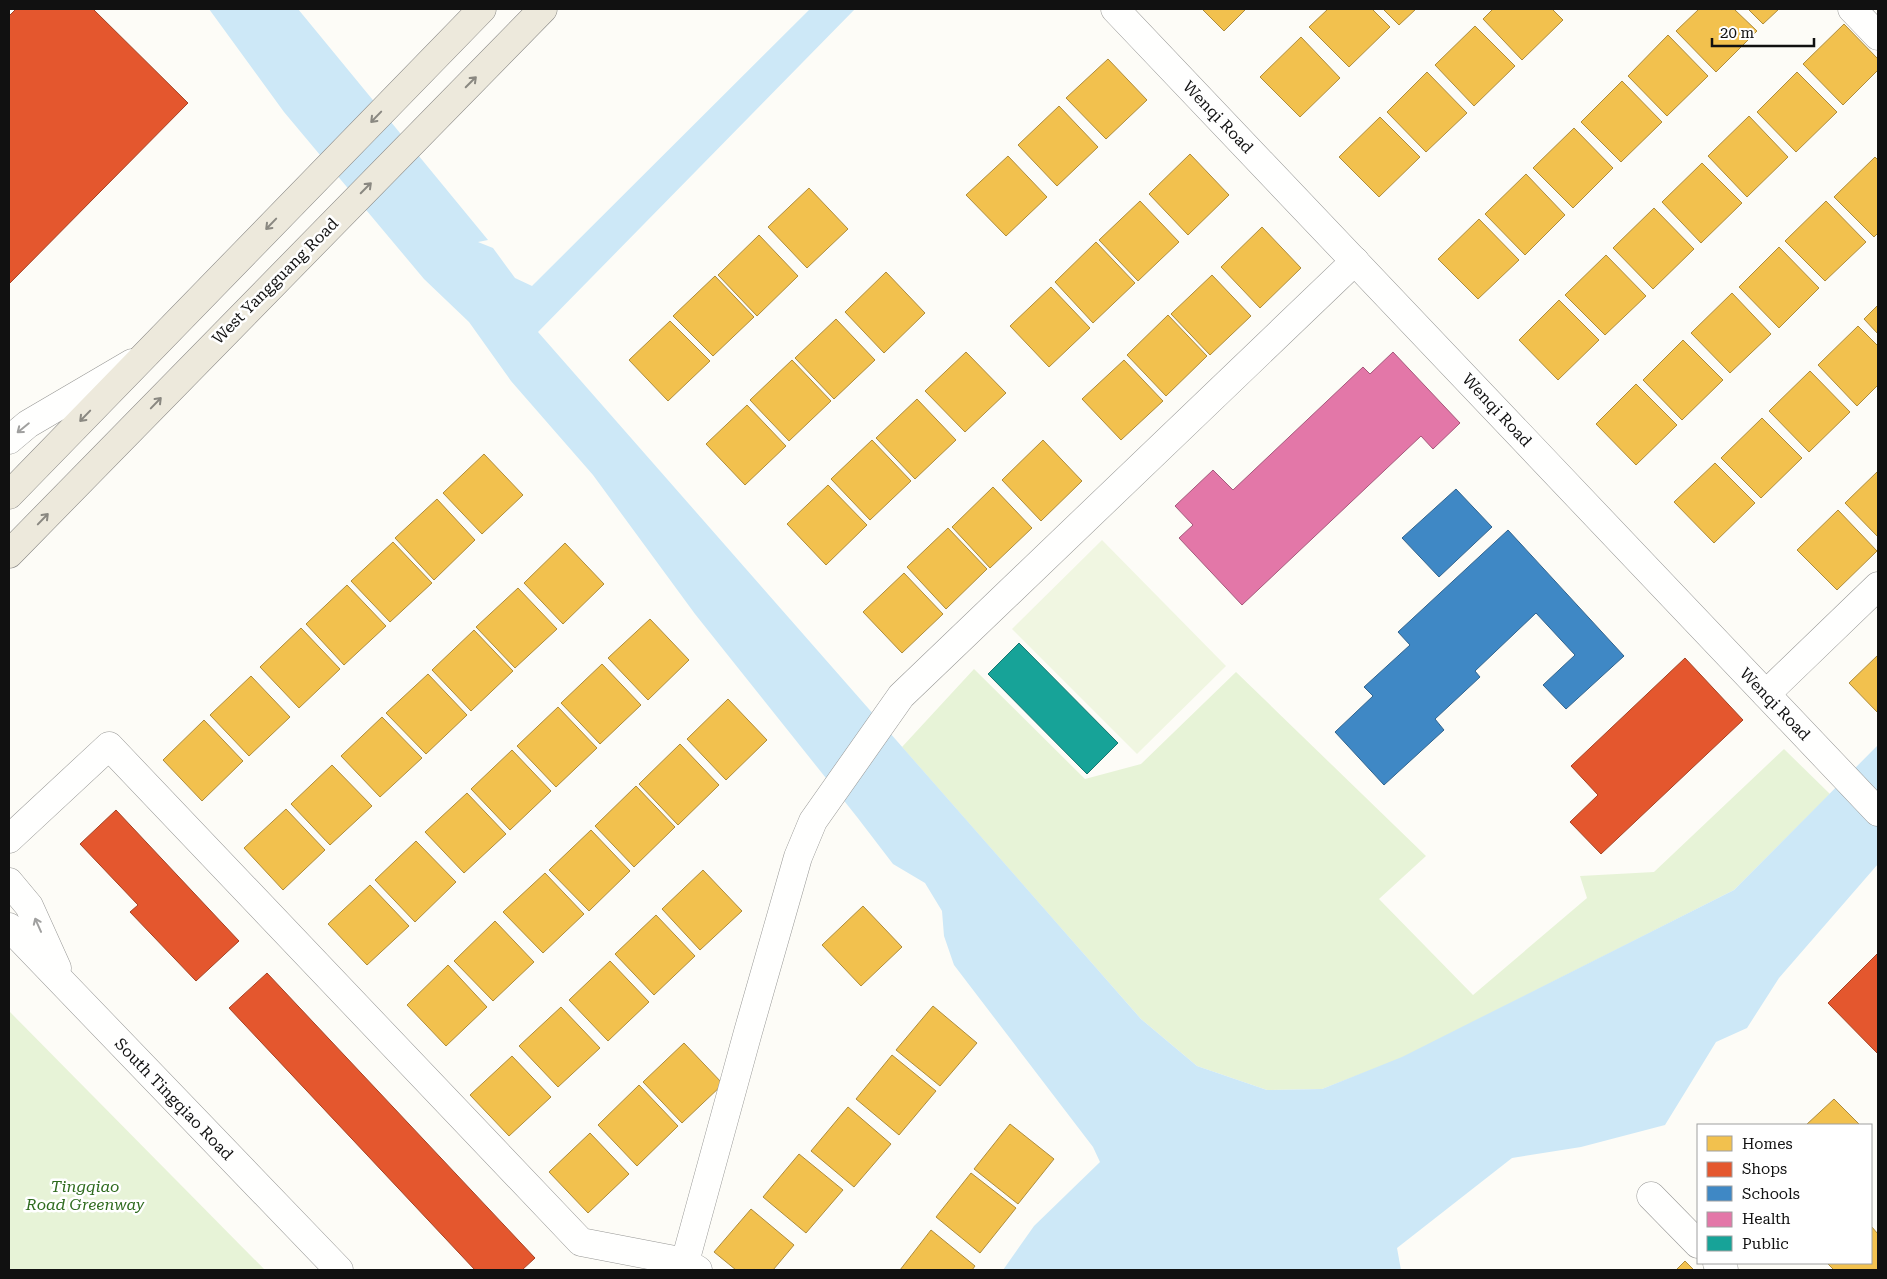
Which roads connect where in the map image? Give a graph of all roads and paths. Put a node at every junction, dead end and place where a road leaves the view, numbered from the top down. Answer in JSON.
{"nodes":[{"id":1,"x":482,"y":9,"type":"edge"},
{"id":2,"x":543,"y":9,"type":"edge"},
{"id":3,"x":1115,"y":9,"type":"edge"},
{"id":4,"x":1852,"y":9,"type":"edge"},
{"id":5,"x":1878,"y":36,"type":"edge"},
{"id":6,"x":1355,"y":262,"type":"junction"},
{"id":7,"x":140,"y":358,"type":"junction"},
{"id":8,"x":9,"y":440,"type":"edge"},
{"id":9,"x":9,"y":495,"type":"edge"},
{"id":10,"x":13,"y":553,"type":"edge"},
{"id":11,"x":1878,"y":586,"type":"edge"},
{"id":12,"x":1766,"y":694,"type":"junction"},
{"id":13,"x":1878,"y":812,"type":"edge"},
{"id":14,"x":9,"y":839,"type":"edge"},
{"id":15,"x":9,"y":882,"type":"edge"},
{"id":16,"x":9,"y":927,"type":"edge"},
{"id":17,"x":65,"y":986,"type":"junction"},
{"id":18,"x":1651,"y":1196,"type":"dead end"},
{"id":19,"x":1697,"y":1243,"type":"edge"},
{"id":20,"x":692,"y":1266,"type":"edge"},
{"id":21,"x":339,"y":1270,"type":"edge"}],
"edges":[{"from":1,"to":7,"type":"main road","one_way":true},
{"from":10,"to":2,"type":"main road","name":"West Yangguang Road","one_way":true},
{"from":3,"to":6,"type":"street","name":"Wenqi Road"},
{"from":4,"to":5,"type":"street"},
{"from":6,"to":12,"type":"street","name":"Wenqi Road"},
{"from":6,"to":20,"type":"street"},
{"from":7,"to":8,"type":"street","one_way":true},
{"from":7,"to":9,"type":"main road","one_way":true},
{"from":11,"to":12,"type":"street"},
{"from":12,"to":13,"type":"street","name":"Wenqi Road"},
{"from":14,"to":20,"type":"street"},
{"from":17,"to":15,"type":"street","one_way":true},
{"from":16,"to":17,"type":"street","name":"South Tingqiao Road"},
{"from":17,"to":21,"type":"street","name":"South Tingqiao Road"},
{"from":18,"to":19,"type":"street"}]}
